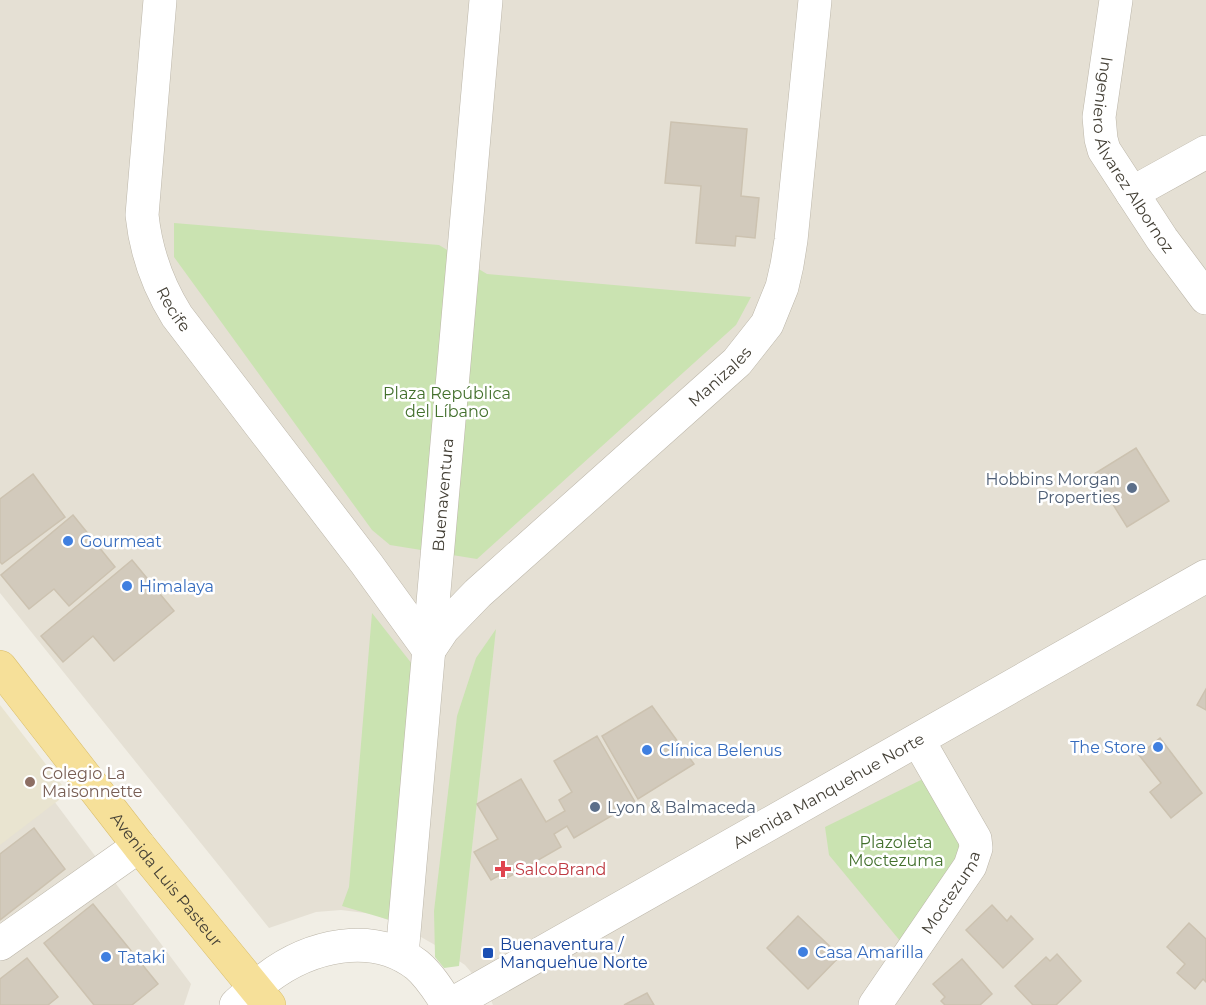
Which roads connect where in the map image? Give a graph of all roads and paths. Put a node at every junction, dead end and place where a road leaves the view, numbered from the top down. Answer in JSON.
{"nodes":[{"id":1,"x":160,"y":0,"type":"edge"},
{"id":2,"x":486,"y":0,"type":"edge"},
{"id":3,"x":815,"y":0,"type":"edge"},
{"id":4,"x":1116,"y":0,"type":"edge"},
{"id":5,"x":1206,"y":152,"type":"edge"},
{"id":6,"x":1132,"y":193,"type":"junction"},
{"id":7,"x":1206,"y":298,"type":"edge"},
{"id":8,"x":366,"y":563,"type":"junction"},
{"id":9,"x":436,"y":570,"type":"junction"},
{"id":10,"x":1206,"y":576,"type":"edge"},
{"id":11,"x":429,"y":650,"type":"junction"},
{"id":12,"x":0,"y":667,"type":"edge"},
{"id":13,"x":918,"y":740,"type":"junction"},
{"id":14,"x":139,"y":846,"type":"junction"},
{"id":15,"x":0,"y":944,"type":"edge"},
{"id":16,"x":402,"y":955,"type":"junction"},
{"id":17,"x":253,"y":999,"type":"edge"},
{"id":18,"x":449,"y":1005,"type":"edge"},
{"id":19,"x":875,"y":1005,"type":"edge"}],
"edges":[{"from":1,"to":8,"type":"street","name":"Recife"},
{"from":2,"to":9,"type":"street","name":"Buenaventura"},
{"from":3,"to":11,"type":"street","name":"Manizales"},
{"from":4,"to":6,"type":"street","name":"Ingeniero Álvarez Albornoz"},
{"from":5,"to":6,"type":"street"},
{"from":6,"to":7,"type":"street","name":"Ingeniero Álvarez Albornoz"},
{"from":8,"to":9,"type":"street","name":"Recife"},
{"from":8,"to":11,"type":"street","name":"Recife"},
{"from":9,"to":11,"type":"street","name":"Buenaventura"},
{"from":10,"to":13,"type":"street","name":"Avenida Manquehue Norte"},
{"from":11,"to":16,"type":"street","name":"Buenaventura"},
{"from":12,"to":14,"type":"main road","name":"Avenida Luis Pasteur"},
{"from":13,"to":18,"type":"street","name":"Avenida Manquehue Norte"},
{"from":13,"to":19,"type":"street","name":"Moctezuma"},
{"from":14,"to":15,"type":"street"},
{"from":14,"to":17,"type":"main road","name":"Avenida Luis Pasteur"},
{"from":16,"to":17,"type":"street"},
{"from":16,"to":18,"type":"street"}]}
